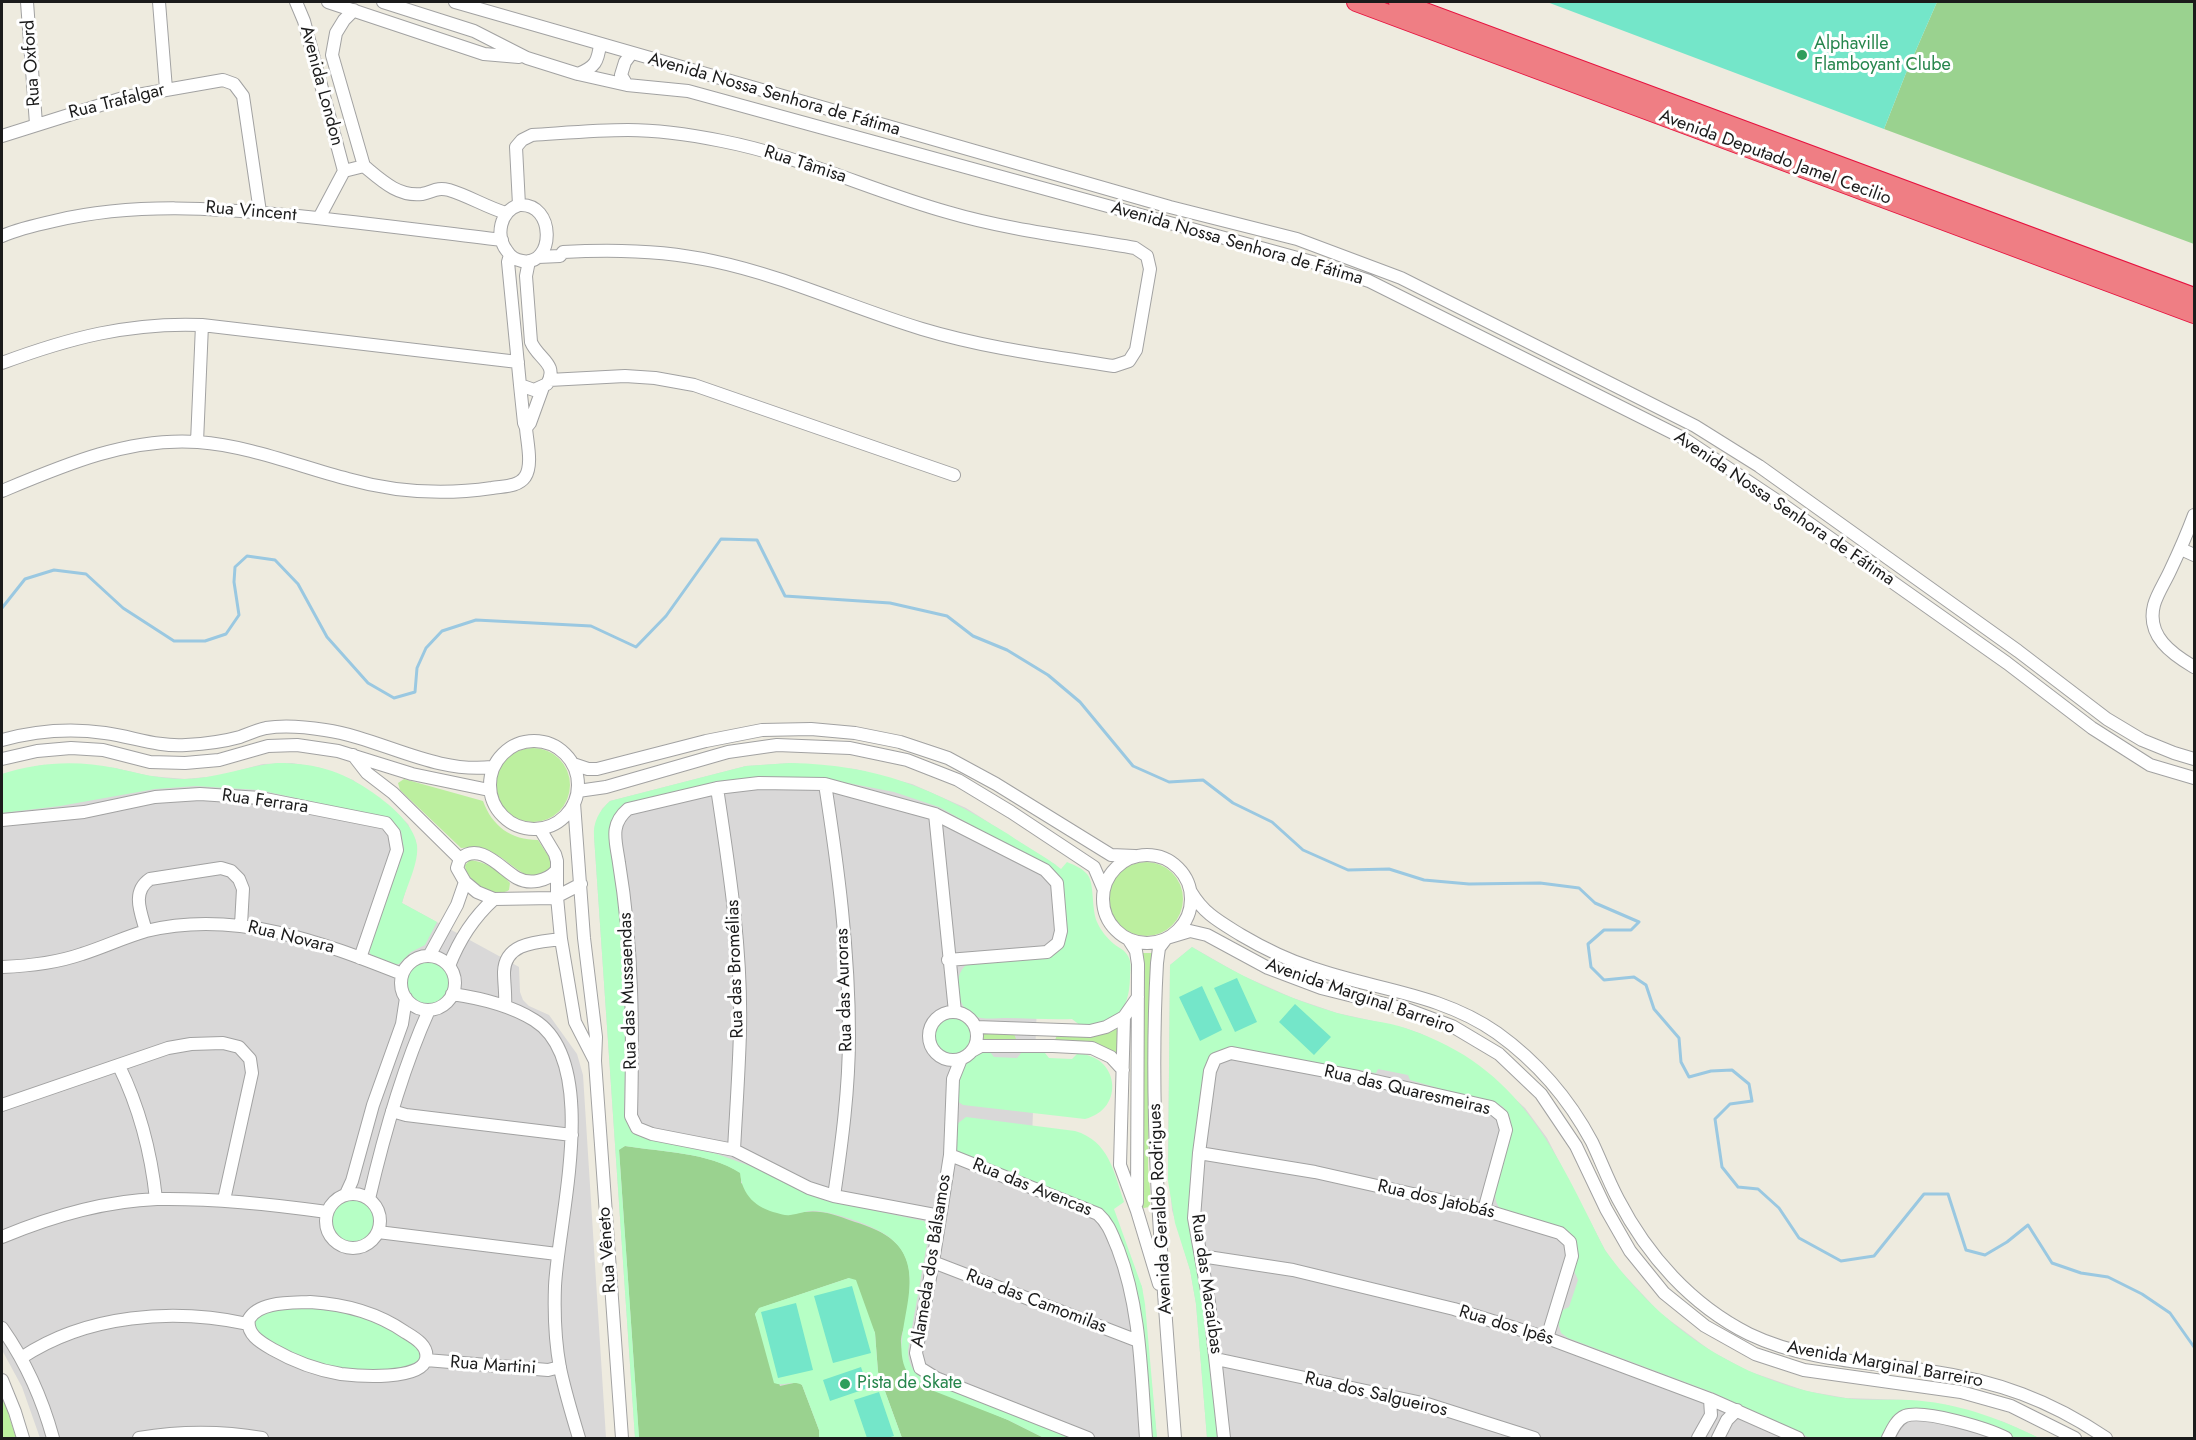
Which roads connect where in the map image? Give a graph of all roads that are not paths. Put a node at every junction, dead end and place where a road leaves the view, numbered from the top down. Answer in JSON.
{"nodes":[{"id":1,"x":27,"y":2,"type":"edge"},
{"id":2,"x":159,"y":2,"type":"edge"},
{"id":3,"x":296,"y":2,"type":"edge"},
{"id":4,"x":328,"y":2,"type":"edge"},
{"id":5,"x":383,"y":2,"type":"edge"},
{"id":6,"x":455,"y":2,"type":"edge"},
{"id":7,"x":1356,"y":2,"type":"edge"},
{"id":8,"x":1398,"y":2,"type":"edge"},
{"id":9,"x":354,"y":10,"type":"junction"},
{"id":10,"x":600,"y":44,"type":"junction"},
{"id":11,"x":631,"y":54,"type":"junction"},
{"id":12,"x":527,"y":58,"type":"junction"},
{"id":13,"x":578,"y":74,"type":"junction"},
{"id":14,"x":338,"y":76,"type":"junction"},
{"id":15,"x":321,"y":82,"type":"junction"},
{"id":16,"x":627,"y":85,"type":"junction"},
{"id":17,"x":166,"y":89,"type":"junction"},
{"id":18,"x":36,"y":124,"type":"junction"},
{"id":19,"x":355,"y":132,"type":"junction"},
{"id":20,"x":2,"y":135,"type":"edge"},
{"id":21,"x":334,"y":136,"type":"junction"},
{"id":22,"x":364,"y":166,"type":"junction"},
{"id":23,"x":344,"y":171,"type":"junction"},
{"id":24,"x":519,"y":205,"type":"junction"},
{"id":25,"x":260,"y":212,"type":"junction"},
{"id":26,"x":506,"y":213,"type":"junction"},
{"id":27,"x":319,"y":218,"type":"junction"},
{"id":28,"x":2,"y":236,"type":"edge"},
{"id":29,"x":547,"y":237,"type":"junction"},
{"id":30,"x":502,"y":240,"type":"junction"},
{"id":31,"x":563,"y":252,"type":"junction"},
{"id":32,"x":510,"y":255,"type":"junction"},
{"id":33,"x":533,"y":259,"type":"junction"},
{"id":34,"x":2194,"y":297,"type":"edge"},
{"id":35,"x":2194,"y":314,"type":"edge"},
{"id":36,"x":202,"y":325,"type":"junction"},
{"id":37,"x":518,"y":362,"type":"junction"},
{"id":38,"x":2,"y":363,"type":"edge"},
{"id":39,"x":546,"y":383,"type":"junction"},
{"id":40,"x":520,"y":385,"type":"junction"},
{"id":41,"x":526,"y":428,"type":"junction"},
{"id":42,"x":197,"y":442,"type":"junction"},
{"id":43,"x":954,"y":475,"type":"dead end"},
{"id":44,"x":2,"y":491,"type":"edge"},
{"id":45,"x":2194,"y":514,"type":"edge"},
{"id":46,"x":1834,"y":521,"type":"junction"},
{"id":47,"x":1825,"y":535,"type":"junction"},
{"id":48,"x":2191,"y":536,"type":"edge"},
{"id":49,"x":2181,"y":549,"type":"junction"},
{"id":50,"x":2194,"y":555,"type":"edge"},
{"id":51,"x":2194,"y":667,"type":"edge"},
{"id":52,"x":2,"y":740,"type":"edge"},
{"id":53,"x":352,"y":754,"type":"junction"},
{"id":54,"x":2,"y":759,"type":"edge"},
{"id":55,"x":2194,"y":759,"type":"edge"},
{"id":56,"x":573,"y":764,"type":"junction"},
{"id":57,"x":492,"y":767,"type":"junction"},
{"id":58,"x":2194,"y":778,"type":"edge"},
{"id":59,"x":825,"y":784,"type":"junction"},
{"id":60,"x":717,"y":788,"type":"junction"},
{"id":61,"x":489,"y":790,"type":"junction"},
{"id":62,"x":576,"y":797,"type":"junction"},
{"id":63,"x":935,"y":814,"type":"junction"},
{"id":64,"x":2,"y":820,"type":"edge"},
{"id":65,"x":540,"y":829,"type":"junction"},
{"id":66,"x":1136,"y":856,"type":"junction"},
{"id":67,"x":460,"y":859,"type":"junction"},
{"id":68,"x":556,"y":871,"type":"junction"},
{"id":69,"x":465,"y":882,"type":"junction"},
{"id":70,"x":581,"y":884,"type":"junction"},
{"id":71,"x":1103,"y":888,"type":"junction"},
{"id":72,"x":1191,"y":892,"type":"junction"},
{"id":73,"x":557,"y":897,"type":"junction"},
{"id":74,"x":494,"y":899,"type":"junction"},
{"id":75,"x":241,"y":925,"type":"junction"},
{"id":76,"x":146,"y":931,"type":"junction"},
{"id":77,"x":1168,"y":938,"type":"junction"},
{"id":78,"x":561,"y":939,"type":"junction"},
{"id":79,"x":1129,"y":940,"type":"junction"},
{"id":80,"x":429,"y":956,"type":"junction"},
{"id":81,"x":360,"y":958,"type":"junction"},
{"id":82,"x":948,"y":960,"type":"junction"},
{"id":83,"x":449,"y":966,"type":"junction"},
{"id":84,"x":2,"y":967,"type":"edge"},
{"id":85,"x":402,"y":974,"type":"junction"},
{"id":86,"x":452,"y":994,"type":"junction"},
{"id":87,"x":1138,"y":997,"type":"junction"},
{"id":88,"x":406,"y":998,"type":"junction"},
{"id":89,"x":505,"y":1006,"type":"junction"},
{"id":90,"x":429,"y":1010,"type":"junction"},
{"id":91,"x":955,"y":1012,"type":"junction"},
{"id":92,"x":594,"y":1017,"type":"junction"},
{"id":93,"x":1124,"y":1017,"type":"junction"},
{"id":94,"x":574,"y":1022,"type":"junction"},
{"id":95,"x":975,"y":1027,"type":"junction"},
{"id":96,"x":1019,"y":1029,"type":"junction"},
{"id":97,"x":1052,"y":1029,"type":"junction"},
{"id":98,"x":1018,"y":1045,"type":"junction"},
{"id":99,"x":1053,"y":1046,"type":"junction"},
{"id":100,"x":972,"y":1051,"type":"junction"},
{"id":101,"x":943,"y":1057,"type":"junction"},
{"id":102,"x":961,"y":1059,"type":"junction"},
{"id":103,"x":1215,"y":1059,"type":"joint"},
{"id":104,"x":595,"y":1060,"type":"junction"},
{"id":105,"x":119,"y":1066,"type":"junction"},
{"id":106,"x":1123,"y":1070,"type":"junction"},
{"id":107,"x":953,"y":1079,"type":"junction"},
{"id":108,"x":3,"y":1104,"type":"edge"},
{"id":109,"x":392,"y":1111,"type":"junction"},
{"id":110,"x":572,"y":1135,"type":"junction"},
{"id":111,"x":734,"y":1150,"type":"junction"},
{"id":112,"x":1199,"y":1153,"type":"junction"},
{"id":113,"x":950,"y":1155,"type":"junction"},
{"id":114,"x":345,"y":1194,"type":"junction"},
{"id":115,"x":834,"y":1196,"type":"junction"},
{"id":116,"x":156,"y":1199,"type":"junction"},
{"id":117,"x":369,"y":1199,"type":"junction"},
{"id":118,"x":224,"y":1200,"type":"junction"},
{"id":119,"x":1159,"y":1206,"type":"junction"},
{"id":120,"x":1484,"y":1210,"type":"junction"},
{"id":121,"x":1137,"y":1211,"type":"junction"},
{"id":122,"x":327,"y":1212,"type":"junction"},
{"id":123,"x":940,"y":1216,"type":"junction"},
{"id":124,"x":378,"y":1232,"type":"junction"},
{"id":125,"x":2,"y":1237,"type":"edge"},
{"id":126,"x":557,"y":1254,"type":"junction"},
{"id":127,"x":1201,"y":1256,"type":"junction"},
{"id":128,"x":933,"y":1262,"type":"junction"},
{"id":129,"x":248,"y":1324,"type":"junction"},
{"id":130,"x":2,"y":1328,"type":"edge"},
{"id":131,"x":1547,"y":1338,"type":"junction"},
{"id":132,"x":1138,"y":1341,"type":"junction"},
{"id":133,"x":1168,"y":1344,"type":"junction"},
{"id":134,"x":21,"y":1358,"type":"junction"},
{"id":135,"x":1216,"y":1359,"type":"junction"},
{"id":136,"x":426,"y":1360,"type":"junction"},
{"id":137,"x":560,"y":1367,"type":"junction"},
{"id":138,"x":2,"y":1380,"type":"edge"},
{"id":139,"x":1710,"y":1399,"type":"junction"},
{"id":140,"x":1737,"y":1410,"type":"junction"},
{"id":141,"x":23,"y":1438,"type":"edge"},
{"id":142,"x":53,"y":1438,"type":"edge"},
{"id":143,"x":139,"y":1438,"type":"edge"},
{"id":144,"x":262,"y":1438,"type":"edge"},
{"id":145,"x":579,"y":1438,"type":"edge"},
{"id":146,"x":622,"y":1438,"type":"edge"},
{"id":147,"x":1088,"y":1438,"type":"edge"},
{"id":148,"x":1146,"y":1438,"type":"edge"},
{"id":149,"x":1175,"y":1438,"type":"edge"},
{"id":150,"x":1224,"y":1438,"type":"edge"},
{"id":151,"x":1534,"y":1438,"type":"edge"},
{"id":152,"x":1698,"y":1438,"type":"edge"},
{"id":153,"x":1718,"y":1438,"type":"edge"},
{"id":154,"x":1798,"y":1438,"type":"edge"},
{"id":155,"x":1888,"y":1438,"type":"edge"},
{"id":156,"x":2006,"y":1438,"type":"edge"},
{"id":157,"x":2075,"y":1438,"type":"edge"},
{"id":158,"x":2106,"y":1438,"type":"edge"}],
"edges":[{"from":1,"to":18,"type":"street","name":"Rua Oxford"},
{"from":2,"to":17,"type":"street"},
{"from":3,"to":15,"type":"street","name":"Avenida London"},
{"from":4,"to":9,"type":"street"},
{"from":5,"to":12,"type":"street","name":"Avenida Nossa Senhora de Fátima"},
{"from":6,"to":10,"type":"street","name":"Avenida Nossa Senhora de Fátima"},
{"from":7,"to":35,"type":"highway","name":"Avenida Deputado Jamel Cecilio"},
{"from":8,"to":34,"type":"highway","name":"Avenida Deputado Jamel Cecilio"},
{"from":9,"to":12,"type":"street"},
{"from":9,"to":14,"type":"street","name":"Avenida London"},
{"from":10,"to":11,"type":"street","name":"Avenida Nossa Senhora de Fátima"},
{"from":10,"to":13,"type":"street"},
{"from":11,"to":16,"type":"street"},
{"from":11,"to":46,"type":"street","name":"Avenida Nossa Senhora de Fátima"},
{"from":12,"to":13,"type":"street","name":"Avenida Nossa Senhora de Fátima"},
{"from":13,"to":16,"type":"street","name":"Avenida Nossa Senhora de Fátima"},
{"from":14,"to":15,"type":"street"},
{"from":14,"to":19,"type":"street","name":"Avenida London"},
{"from":15,"to":21,"type":"street","name":"Avenida London"},
{"from":16,"to":47,"type":"street","name":"Avenida Nossa Senhora de Fátima"},
{"from":17,"to":18,"type":"street","name":"Rua Trafalgar"},
{"from":17,"to":25,"type":"street","name":"Rua Trafalgar"},
{"from":18,"to":20,"type":"street","name":"Rua Trafalgar"},
{"from":19,"to":21,"type":"street"},
{"from":19,"to":22,"type":"street","name":"Avenida London"},
{"from":21,"to":23,"type":"street","name":"Avenida London"},
{"from":22,"to":23,"type":"street","name":"Avenida London"},
{"from":22,"to":26,"type":"street"},
{"from":23,"to":27,"type":"street","name":"Avenida London"},
{"from":24,"to":26,"type":"street"},
{"from":24,"to":29,"type":"street"},
{"from":24,"to":31,"type":"street","name":"Rua Tâmisa"},
{"from":25,"to":27,"type":"street","name":"Rua Vincent"},
{"from":25,"to":28,"type":"street","name":"Rua Vincent"},
{"from":26,"to":30,"type":"street"},
{"from":27,"to":30,"type":"street","name":"Rua Vincent"},
{"from":29,"to":31,"type":"street"},
{"from":29,"to":33,"type":"street"},
{"from":30,"to":32,"type":"street"},
{"from":31,"to":33,"type":"street"},
{"from":32,"to":33,"type":"street"},
{"from":32,"to":37,"type":"street"},
{"from":33,"to":39,"type":"street"},
{"from":36,"to":37,"type":"street"},
{"from":36,"to":38,"type":"street"},
{"from":36,"to":42,"type":"street"},
{"from":37,"to":40,"type":"street"},
{"from":39,"to":40,"type":"street"},
{"from":39,"to":41,"type":"street"},
{"from":39,"to":43,"type":"street"},
{"from":40,"to":41,"type":"street"},
{"from":41,"to":42,"type":"street"},
{"from":42,"to":44,"type":"street"},
{"from":45,"to":48,"type":"street"},
{"from":46,"to":47,"type":"street"},
{"from":46,"to":55,"type":"street","name":"Avenida Nossa Senhora de Fátima"},
{"from":47,"to":58,"type":"street","name":"Avenida Nossa Senhora de Fátima"},
{"from":48,"to":49,"type":"street"},
{"from":49,"to":50,"type":"street"},
{"from":49,"to":51,"type":"street"},
{"from":52,"to":57,"type":"street"},
{"from":53,"to":54,"type":"street"},
{"from":53,"to":61,"type":"street"},
{"from":53,"to":67,"type":"street"},
{"from":56,"to":57,"type":"street"},
{"from":56,"to":62,"type":"street"},
{"from":56,"to":66,"type":"street"},
{"from":57,"to":61,"type":"street"},
{"from":59,"to":60,"type":"street"},
{"from":59,"to":63,"type":"street"},
{"from":59,"to":115,"type":"street","name":"Rua das Auroras"},
{"from":60,"to":111,"type":"street","name":"Rua das Bromélias"},
{"from":60,"to":111,"type":"street","name":"Rua das Mussaendas"},
{"from":61,"to":65,"type":"street"},
{"from":62,"to":65,"type":"street"},
{"from":62,"to":70,"type":"street","name":"Rua Vêneto"},
{"from":62,"to":71,"type":"street"},
{"from":63,"to":82,"type":"street"},
{"from":63,"to":82,"type":"street"},
{"from":64,"to":81,"type":"street","name":"Rua Ferrara"},
{"from":65,"to":68,"type":"street","name":"Rua Vêneto"},
{"from":66,"to":71,"type":"street"},
{"from":66,"to":72,"type":"street"},
{"from":67,"to":68,"type":"street"},
{"from":67,"to":69,"type":"street"},
{"from":68,"to":73,"type":"street","name":"Rua Vêneto"},
{"from":69,"to":74,"type":"street"},
{"from":69,"to":80,"type":"street"},
{"from":70,"to":73,"type":"street"},
{"from":70,"to":92,"type":"street","name":"Rua Vêneto"},
{"from":71,"to":79,"type":"street"},
{"from":72,"to":77,"type":"street"},
{"from":72,"to":158,"type":"street","name":"Avenida Marginal Barreiro"},
{"from":73,"to":74,"type":"street"},
{"from":73,"to":78,"type":"street","name":"Rua Vêneto"},
{"from":74,"to":83,"type":"street"},
{"from":75,"to":76,"type":"street","name":"Rua Novara"},
{"from":75,"to":76,"type":"street"},
{"from":75,"to":81,"type":"street","name":"Rua Novara"},
{"from":76,"to":84,"type":"street","name":"Rua Novara"},
{"from":77,"to":79,"type":"street"},
{"from":77,"to":119,"type":"street","name":"Avenida Geraldo Rodrigues"},
{"from":77,"to":157,"type":"street","name":"Avenida Marginal Barreiro"},
{"from":78,"to":89,"type":"street"},
{"from":78,"to":94,"type":"street","name":"Rua Vêneto"},
{"from":79,"to":87,"type":"street","name":"Avenida Geraldo Rodrigues"},
{"from":80,"to":83,"type":"street"},
{"from":80,"to":85,"type":"street"},
{"from":81,"to":85,"type":"street","name":"Rua Novara"},
{"from":82,"to":91,"type":"street"},
{"from":83,"to":86,"type":"street"},
{"from":85,"to":88,"type":"street"},
{"from":86,"to":89,"type":"street"},
{"from":86,"to":90,"type":"street"},
{"from":87,"to":93,"type":"street"},
{"from":87,"to":121,"type":"street","name":"Avenida Geraldo Rodrigues"},
{"from":88,"to":90,"type":"street"},
{"from":88,"to":114,"type":"street"},
{"from":89,"to":110,"type":"street"},
{"from":90,"to":109,"type":"street"},
{"from":91,"to":95,"type":"street"},
{"from":91,"to":101,"type":"street","name":"Alameda dos Bálsamos"},
{"from":92,"to":94,"type":"street"},
{"from":92,"to":104,"type":"street","name":"Rua Vêneto"},
{"from":93,"to":97,"type":"street"},
{"from":93,"to":106,"type":"street","name":"Avenida Geraldo Rodrigues"},
{"from":94,"to":104,"type":"street","name":"Rua Vêneto"},
{"from":95,"to":96,"type":"street"},
{"from":95,"to":100,"type":"street"},
{"from":96,"to":97,"type":"street"},
{"from":96,"to":98,"type":"street"},
{"from":97,"to":99,"type":"street"},
{"from":98,"to":99,"type":"street"},
{"from":98,"to":100,"type":"street"},
{"from":99,"to":106,"type":"street"},
{"from":100,"to":102,"type":"street"},
{"from":101,"to":102,"type":"street"},
{"from":101,"to":107,"type":"street","name":"Alameda dos Bálsamos"},
{"from":102,"to":107,"type":"street","name":"Alameda dos Bálsamos"},
{"from":103,"to":112,"type":"street","name":"Rua das Macaúbas"},
{"from":103,"to":120,"type":"street","name":"Rua das Quaresmeiras"},
{"from":104,"to":146,"type":"street","name":"Rua Vêneto"},
{"from":105,"to":108,"type":"street"},
{"from":105,"to":116,"type":"street"},
{"from":105,"to":118,"type":"street"},
{"from":106,"to":121,"type":"street","name":"Avenida Geraldo Rodrigues"},
{"from":107,"to":113,"type":"street","name":"Alameda dos Bálsamos"},
{"from":109,"to":110,"type":"street"},
{"from":109,"to":117,"type":"street"},
{"from":110,"to":126,"type":"street"},
{"from":111,"to":115,"type":"street"},
{"from":112,"to":120,"type":"street","name":"Rua dos Jatobás"},
{"from":112,"to":127,"type":"street","name":"Rua das Macaúbas"},
{"from":113,"to":123,"type":"street","name":"Alameda dos Bálsamos"},
{"from":113,"to":132,"type":"street","name":"Rua das Avencas"},
{"from":114,"to":117,"type":"street"},
{"from":114,"to":122,"type":"street"},
{"from":115,"to":123,"type":"street"},
{"from":116,"to":118,"type":"street"},
{"from":116,"to":125,"type":"street"},
{"from":117,"to":124,"type":"street"},
{"from":118,"to":122,"type":"street"},
{"from":119,"to":121,"type":"street"},
{"from":119,"to":133,"type":"street","name":"Avenida Geraldo Rodrigues"},
{"from":120,"to":131,"type":"street","name":"Rua dos Jatobás"},
{"from":121,"to":133,"type":"street","name":"Avenida Geraldo Rodrigues"},
{"from":122,"to":124,"type":"street"},
{"from":123,"to":128,"type":"street","name":"Alameda dos Bálsamos"},
{"from":124,"to":126,"type":"street"},
{"from":126,"to":137,"type":"street"},
{"from":127,"to":131,"type":"street","name":"Rua dos Ipês"},
{"from":127,"to":135,"type":"street","name":"Rua das Macaúbas"},
{"from":128,"to":132,"type":"street","name":"Rua das Camomilas"},
{"from":128,"to":147,"type":"street","name":"Alameda dos Bálsamos"},
{"from":129,"to":134,"type":"street"},
{"from":129,"to":136,"type":"street","name":"Rua Martini"},
{"from":129,"to":136,"type":"street","name":"Rua Martini"},
{"from":130,"to":134,"type":"street"},
{"from":131,"to":139,"type":"street","name":"Rua dos Ipês"},
{"from":132,"to":148,"type":"street","name":"Rua das Avencas"},
{"from":133,"to":149,"type":"street"},
{"from":134,"to":142,"type":"street"},
{"from":135,"to":150,"type":"street","name":"Rua das Macaúbas"},
{"from":135,"to":151,"type":"street","name":"Rua dos Salgueiros"},
{"from":136,"to":137,"type":"street","name":"Rua Martini"},
{"from":137,"to":145,"type":"street"},
{"from":138,"to":141,"type":"street"},
{"from":139,"to":140,"type":"street","name":"Rua dos Ipês"},
{"from":139,"to":152,"type":"street"},
{"from":140,"to":153,"type":"street"},
{"from":140,"to":154,"type":"street","name":"Rua dos Ipês"},
{"from":143,"to":144,"type":"street"},
{"from":155,"to":156,"type":"street"}]}
